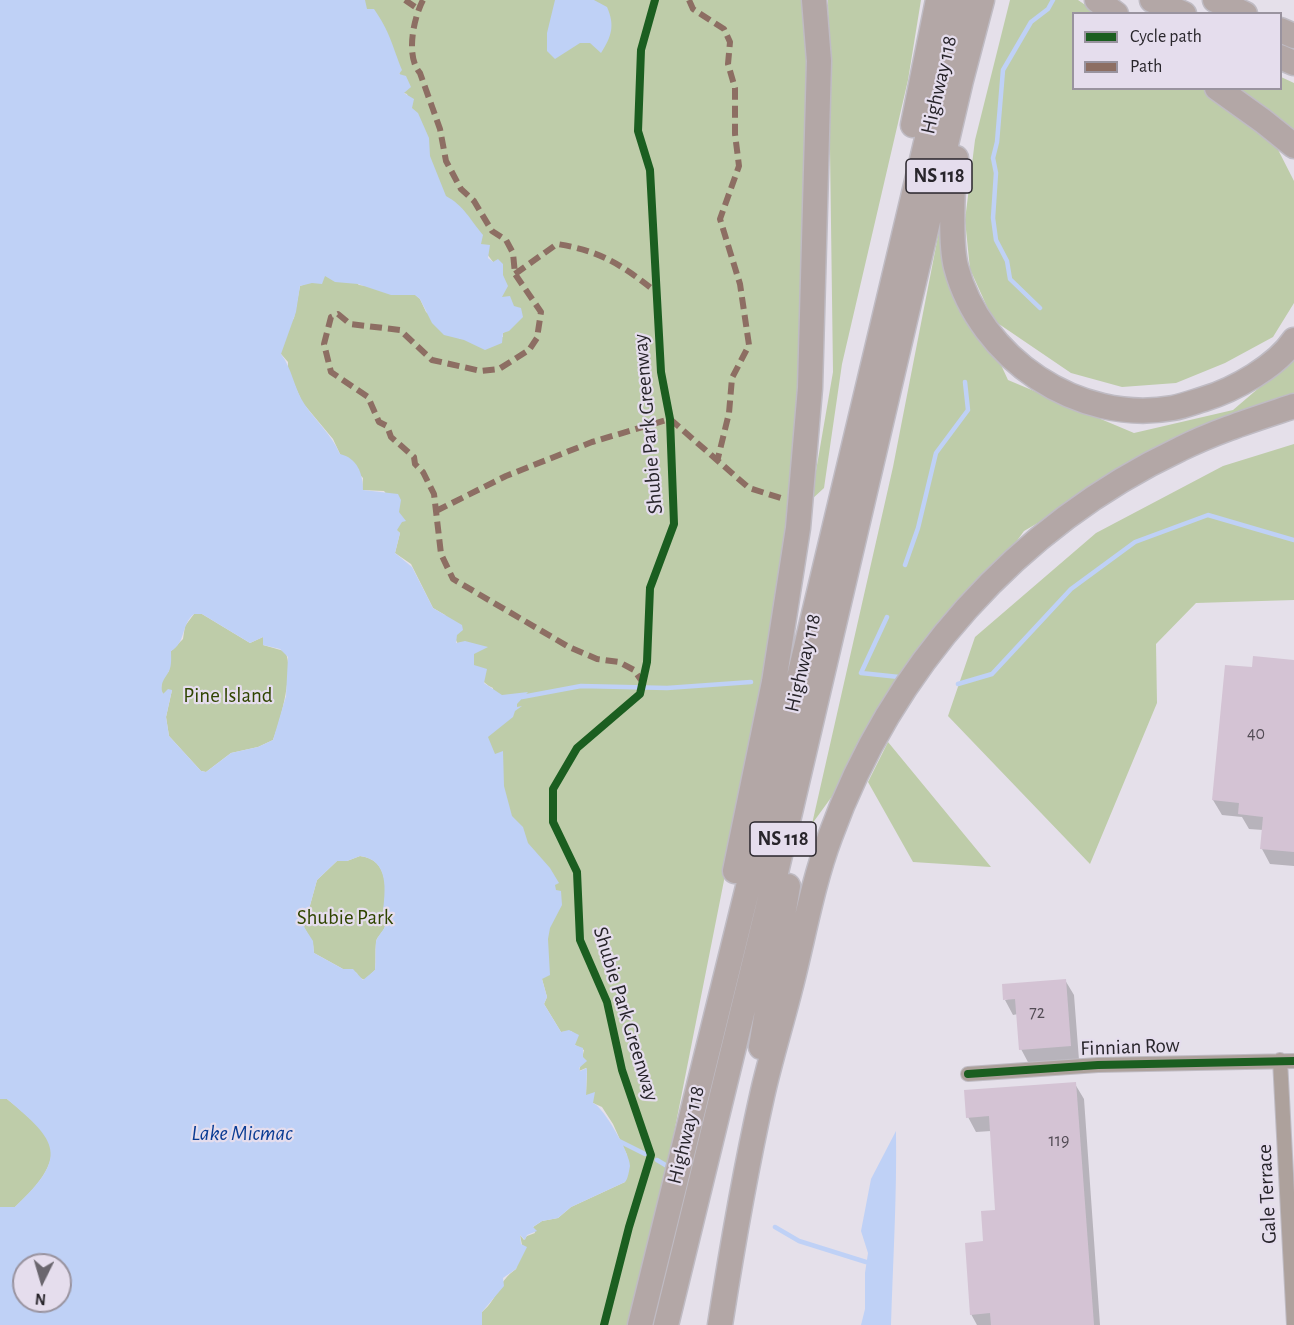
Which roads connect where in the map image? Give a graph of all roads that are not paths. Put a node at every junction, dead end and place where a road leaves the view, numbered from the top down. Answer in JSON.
{"nodes":[{"id":1,"x":814,"y":0,"type":"edge"},
{"id":2,"x":938,"y":0,"type":"edge"},
{"id":3,"x":960,"y":0,"type":"edge"},
{"id":4,"x":984,"y":0,"type":"edge"},
{"id":5,"x":1097,"y":0,"type":"edge"},
{"id":6,"x":1152,"y":0,"type":"edge"},
{"id":7,"x":1215,"y":0,"type":"edge"},
{"id":8,"x":1113,"y":12,"type":"edge"},
{"id":9,"x":1179,"y":12,"type":"edge"},
{"id":10,"x":1241,"y":12,"type":"edge"},
{"id":11,"x":1220,"y":90,"type":"edge"},
{"id":12,"x":1294,"y":146,"type":"edge"},
{"id":13,"x":899,"y":256,"type":"junction"},
{"id":14,"x":1294,"y":340,"type":"edge"},
{"id":15,"x":897,"y":353,"type":"junction"},
{"id":16,"x":1294,"y":406,"type":"edge"},
{"id":17,"x":1287,"y":1061,"type":"edge"},
{"id":18,"x":968,"y":1074,"type":"dead end"},
{"id":19,"x":673,"y":1185,"type":"junction"},
{"id":20,"x":740,"y":1207,"type":"junction"},
{"id":21,"x":640,"y":1325,"type":"edge"},
{"id":22,"x":666,"y":1325,"type":"edge"},
{"id":23,"x":720,"y":1325,"type":"edge"},
{"id":24,"x":1294,"y":1325,"type":"edge"}],
"edges":[{"from":1,"to":19,"type":"highway"},
{"from":2,"to":13,"type":"highway"},
{"from":3,"to":13,"type":"highway","name":"Highway 118","number":"NS 118"},
{"from":4,"to":14,"type":"highway"},
{"from":4,"to":15,"type":"highway","name":"Highway 118","number":"NS 118"},
{"from":5,"to":8,"type":"highway"},
{"from":6,"to":9,"type":"highway"},
{"from":7,"to":10,"type":"highway"},
{"from":11,"to":12,"type":"highway"},
{"from":13,"to":19,"type":"highway","name":"Highway 118","number":"NS 118"},
{"from":15,"to":20,"type":"highway"},
{"from":15,"to":22,"type":"highway","name":"Highway 118","number":"NS 118"},
{"from":16,"to":20,"type":"highway"},
{"from":17,"to":18,"type":"street","name":"Finnian Row"},
{"from":17,"to":24,"type":"street","name":"Gale Terrace"},
{"from":19,"to":21,"type":"highway","name":"Highway 118","number":"NS 118"},
{"from":20,"to":23,"type":"highway"}]}
